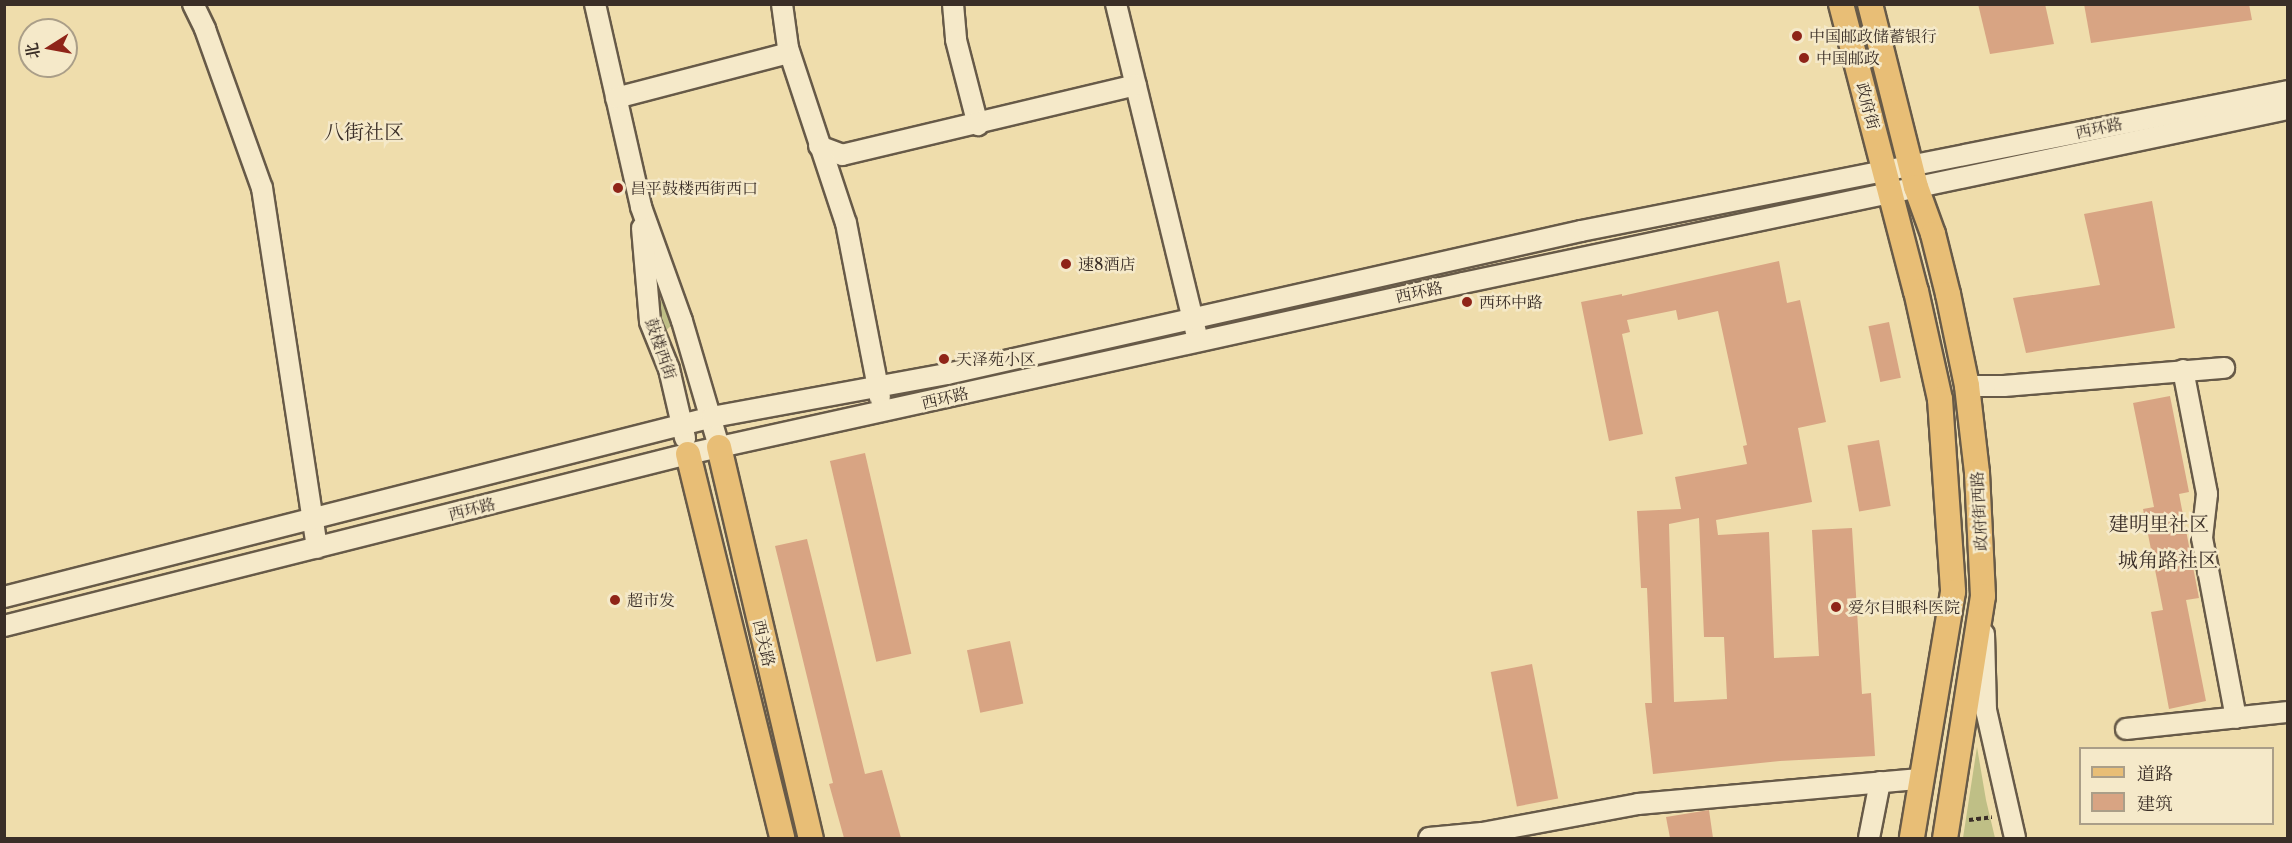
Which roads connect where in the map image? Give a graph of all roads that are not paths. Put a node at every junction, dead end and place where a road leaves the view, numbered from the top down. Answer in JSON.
{"nodes":[{"id":1,"x":193,"y":4,"type":"edge"},
{"id":2,"x":595,"y":4,"type":"edge"},
{"id":3,"x":782,"y":4,"type":"edge"},
{"id":4,"x":953,"y":4,"type":"edge"},
{"id":5,"x":1116,"y":4,"type":"edge"},
{"id":6,"x":1841,"y":4,"type":"edge"},
{"id":7,"x":1870,"y":4,"type":"edge"},
{"id":8,"x":789,"y":53,"type":"junction"},
{"id":9,"x":1136,"y":85,"type":"junction"},
{"id":10,"x":2288,"y":91,"type":"edge"},
{"id":11,"x":616,"y":98,"type":"junction"},
{"id":12,"x":2288,"y":109,"type":"edge"},
{"id":13,"x":978,"y":125,"type":"junction"},
{"id":14,"x":819,"y":146,"type":"junction"},
{"id":15,"x":1914,"y":177,"type":"junction"},
{"id":16,"x":1887,"y":182,"type":"junction"},
{"id":17,"x":641,"y":207,"type":"junction"},
{"id":18,"x":1193,"y":318,"type":"junction"},
{"id":19,"x":1199,"y":340,"type":"junction"},
{"id":20,"x":2224,"y":368,"type":"dead end"},
{"id":21,"x":2182,"y":370,"type":"junction"},
{"id":22,"x":1967,"y":386,"type":"junction"},
{"id":23,"x":878,"y":387,"type":"junction"},
{"id":24,"x":882,"y":412,"type":"junction"},
{"id":25,"x":712,"y":417,"type":"junction"},
{"id":26,"x":682,"y":425,"type":"junction"},
{"id":27,"x":719,"y":447,"type":"junction"},
{"id":28,"x":688,"y":454,"type":"junction"},
{"id":29,"x":312,"y":519,"type":"junction"},
{"id":30,"x":317,"y":548,"type":"junction"},
{"id":31,"x":1983,"y":596,"type":"junction"},
{"id":32,"x":4,"y":597,"type":"edge"},
{"id":33,"x":4,"y":626,"type":"edge"},
{"id":34,"x":2288,"y":712,"type":"edge"},
{"id":35,"x":2236,"y":718,"type":"junction"},
{"id":36,"x":2126,"y":729,"type":"dead end"},
{"id":37,"x":1920,"y":779,"type":"junction"},
{"id":38,"x":1880,"y":782,"type":"junction"},
{"id":39,"x":782,"y":838,"type":"edge"},
{"id":40,"x":811,"y":838,"type":"edge"},
{"id":41,"x":1430,"y":838,"type":"edge"},
{"id":42,"x":1869,"y":838,"type":"edge"},
{"id":43,"x":1912,"y":838,"type":"edge"},
{"id":44,"x":1945,"y":838,"type":"edge"},
{"id":45,"x":2015,"y":838,"type":"edge"}],
"edges":[{"from":1,"to":29,"type":"street"},
{"from":2,"to":11,"type":"street","name":"鼓楼西街"},
{"from":3,"to":8,"type":"street"},
{"from":4,"to":13,"type":"street"},
{"from":5,"to":9,"type":"street"},
{"from":6,"to":16,"type":"main road","name":"政府街"},
{"from":7,"to":15,"type":"main road","name":"政府街"},
{"from":8,"to":11,"type":"street"},
{"from":8,"to":14,"type":"street"},
{"from":9,"to":13,"type":"street"},
{"from":9,"to":18,"type":"street"},
{"from":10,"to":15,"type":"street","name":"西环路"},
{"from":11,"to":17,"type":"street","name":"鼓楼西街"},
{"from":12,"to":15,"type":"street","name":"西环路"},
{"from":13,"to":14,"type":"street"},
{"from":14,"to":23,"type":"street"},
{"from":15,"to":16,"type":"street"},
{"from":15,"to":22,"type":"main road","name":"政府街西路"},
{"from":16,"to":18,"type":"street","name":"西环路"},
{"from":16,"to":19,"type":"street","name":"西环路"},
{"from":16,"to":37,"type":"main road","name":"政府街西路"},
{"from":17,"to":25,"type":"street","name":"鼓楼西街"},
{"from":17,"to":26,"type":"street","name":"鼓楼西街"},
{"from":18,"to":19,"type":"street"},
{"from":18,"to":23,"type":"street","name":"西环路"},
{"from":19,"to":24,"type":"street","name":"西环路"},
{"from":20,"to":21,"type":"street"},
{"from":21,"to":22,"type":"street"},
{"from":21,"to":35,"type":"street"},
{"from":22,"to":31,"type":"main road","name":"政府街西路"},
{"from":23,"to":24,"type":"street"},
{"from":23,"to":25,"type":"street","name":"西环路"},
{"from":24,"to":27,"type":"street","name":"西环路"},
{"from":25,"to":26,"type":"street","name":"西环路"},
{"from":25,"to":27,"type":"street","name":"鼓楼西街"},
{"from":26,"to":28,"type":"street","name":"鼓楼西街"},
{"from":26,"to":29,"type":"street","name":"西环路"},
{"from":27,"to":28,"type":"street","name":"西环路"},
{"from":27,"to":40,"type":"main road","name":"西关路"},
{"from":28,"to":30,"type":"street","name":"西环路"},
{"from":28,"to":39,"type":"main road","name":"西关路"},
{"from":29,"to":30,"type":"street"},
{"from":29,"to":32,"type":"street","name":"西环路"},
{"from":30,"to":33,"type":"street","name":"西环路"},
{"from":31,"to":44,"type":"main road","name":"政府街西路"},
{"from":31,"to":45,"type":"street"},
{"from":34,"to":35,"type":"street"},
{"from":35,"to":36,"type":"street"},
{"from":37,"to":38,"type":"street"},
{"from":37,"to":43,"type":"main road","name":"政府街西路"},
{"from":38,"to":41,"type":"street"},
{"from":38,"to":42,"type":"street"}]}
